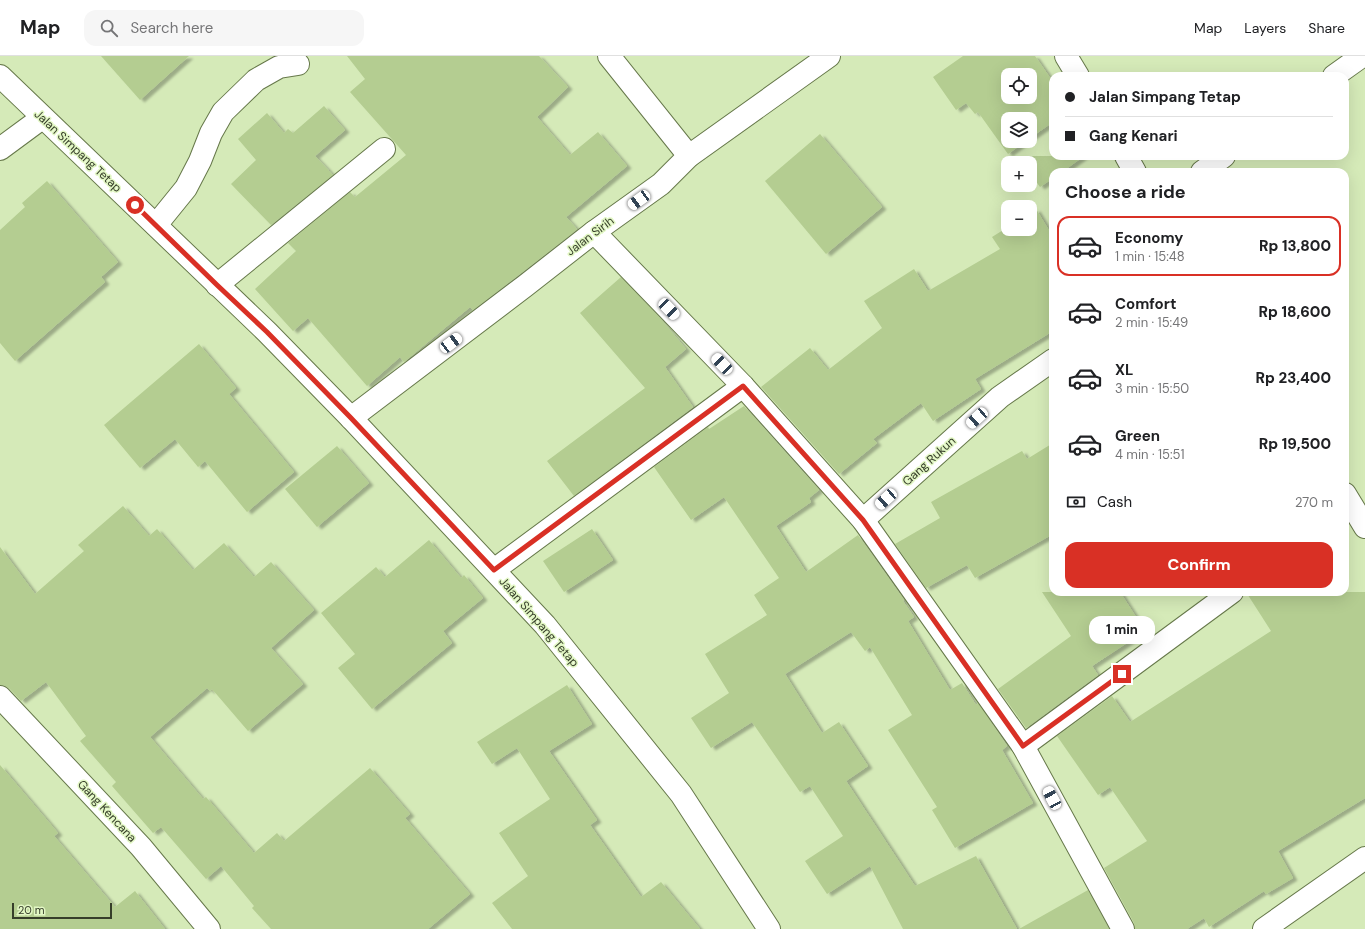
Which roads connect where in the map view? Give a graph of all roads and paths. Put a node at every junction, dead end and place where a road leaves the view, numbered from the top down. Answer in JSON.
{"nodes":[{"id":1,"x":608,"y":56,"type":"edge"},
{"id":2,"x":829,"y":56,"type":"edge"},
{"id":3,"x":1066,"y":56,"type":"edge"},
{"id":4,"x":1362,"y":56,"type":"edge"},
{"id":5,"x":298,"y":64,"type":"dead end"},
{"id":6,"x":1076,"y":72,"type":"edge"},
{"id":7,"x":1340,"y":72,"type":"edge"},
{"id":8,"x":0,"y":76,"type":"edge"},
{"id":9,"x":42,"y":118,"type":"junction"},
{"id":10,"x":0,"y":149,"type":"edge"},
{"id":11,"x":384,"y":149,"type":"dead end"},
{"id":12,"x":689,"y":156,"type":"junction"},
{"id":13,"x":1218,"y":160,"type":"edge"},
{"id":14,"x":1208,"y":168,"type":"edge"},
{"id":15,"x":156,"y":224,"type":"junction"},
{"id":16,"x":594,"y":232,"type":"junction"},
{"id":17,"x":217,"y":285,"type":"junction"},
{"id":18,"x":1049,"y":363,"type":"edge"},
{"id":19,"x":743,"y":386,"type":"junction"},
{"id":20,"x":351,"y":418,"type":"junction"},
{"id":21,"x":1349,"y":505,"type":"edge"},
{"id":22,"x":863,"y":520,"type":"junction"},
{"id":23,"x":1365,"y":527,"type":"edge"},
{"id":24,"x":494,"y":570,"type":"junction"},
{"id":25,"x":1227,"y":596,"type":"edge"},
{"id":26,"x":0,"y":697,"type":"edge"},
{"id":27,"x":1023,"y":746,"type":"junction"},
{"id":28,"x":1365,"y":858,"type":"edge"},
{"id":29,"x":209,"y":929,"type":"edge"},
{"id":30,"x":769,"y":929,"type":"edge"},
{"id":31,"x":1123,"y":929,"type":"edge"},
{"id":32,"x":1264,"y":929,"type":"edge"}],
"edges":[{"from":1,"to":12,"type":"street"},
{"from":2,"to":12,"type":"street","name":"Jalan Sirih"},
{"from":3,"to":6,"type":"street"},
{"from":4,"to":7,"type":"street"},
{"from":5,"to":15,"type":"street"},
{"from":8,"to":9,"type":"street","name":"Jalan Simpang Tetap"},
{"from":9,"to":10,"type":"street"},
{"from":9,"to":15,"type":"street","name":"Jalan Simpang Tetap"},
{"from":11,"to":17,"type":"street"},
{"from":12,"to":16,"type":"street","name":"Jalan Sirih"},
{"from":13,"to":14,"type":"street"},
{"from":15,"to":17,"type":"street","name":"Jalan Simpang Tetap"},
{"from":16,"to":19,"type":"street"},
{"from":16,"to":20,"type":"street","name":"Jalan Sirih"},
{"from":17,"to":20,"type":"street","name":"Jalan Simpang Tetap"},
{"from":18,"to":22,"type":"street","name":"Gang Rukun"},
{"from":19,"to":22,"type":"street"},
{"from":19,"to":24,"type":"street"},
{"from":20,"to":24,"type":"street","name":"Jalan Simpang Tetap"},
{"from":21,"to":23,"type":"street"},
{"from":22,"to":27,"type":"street"},
{"from":24,"to":30,"type":"street","name":"Jalan Simpang Tetap"},
{"from":25,"to":27,"type":"street"},
{"from":26,"to":29,"type":"street","name":"Gang Kencana"},
{"from":27,"to":31,"type":"street"},
{"from":28,"to":32,"type":"street"}]}
